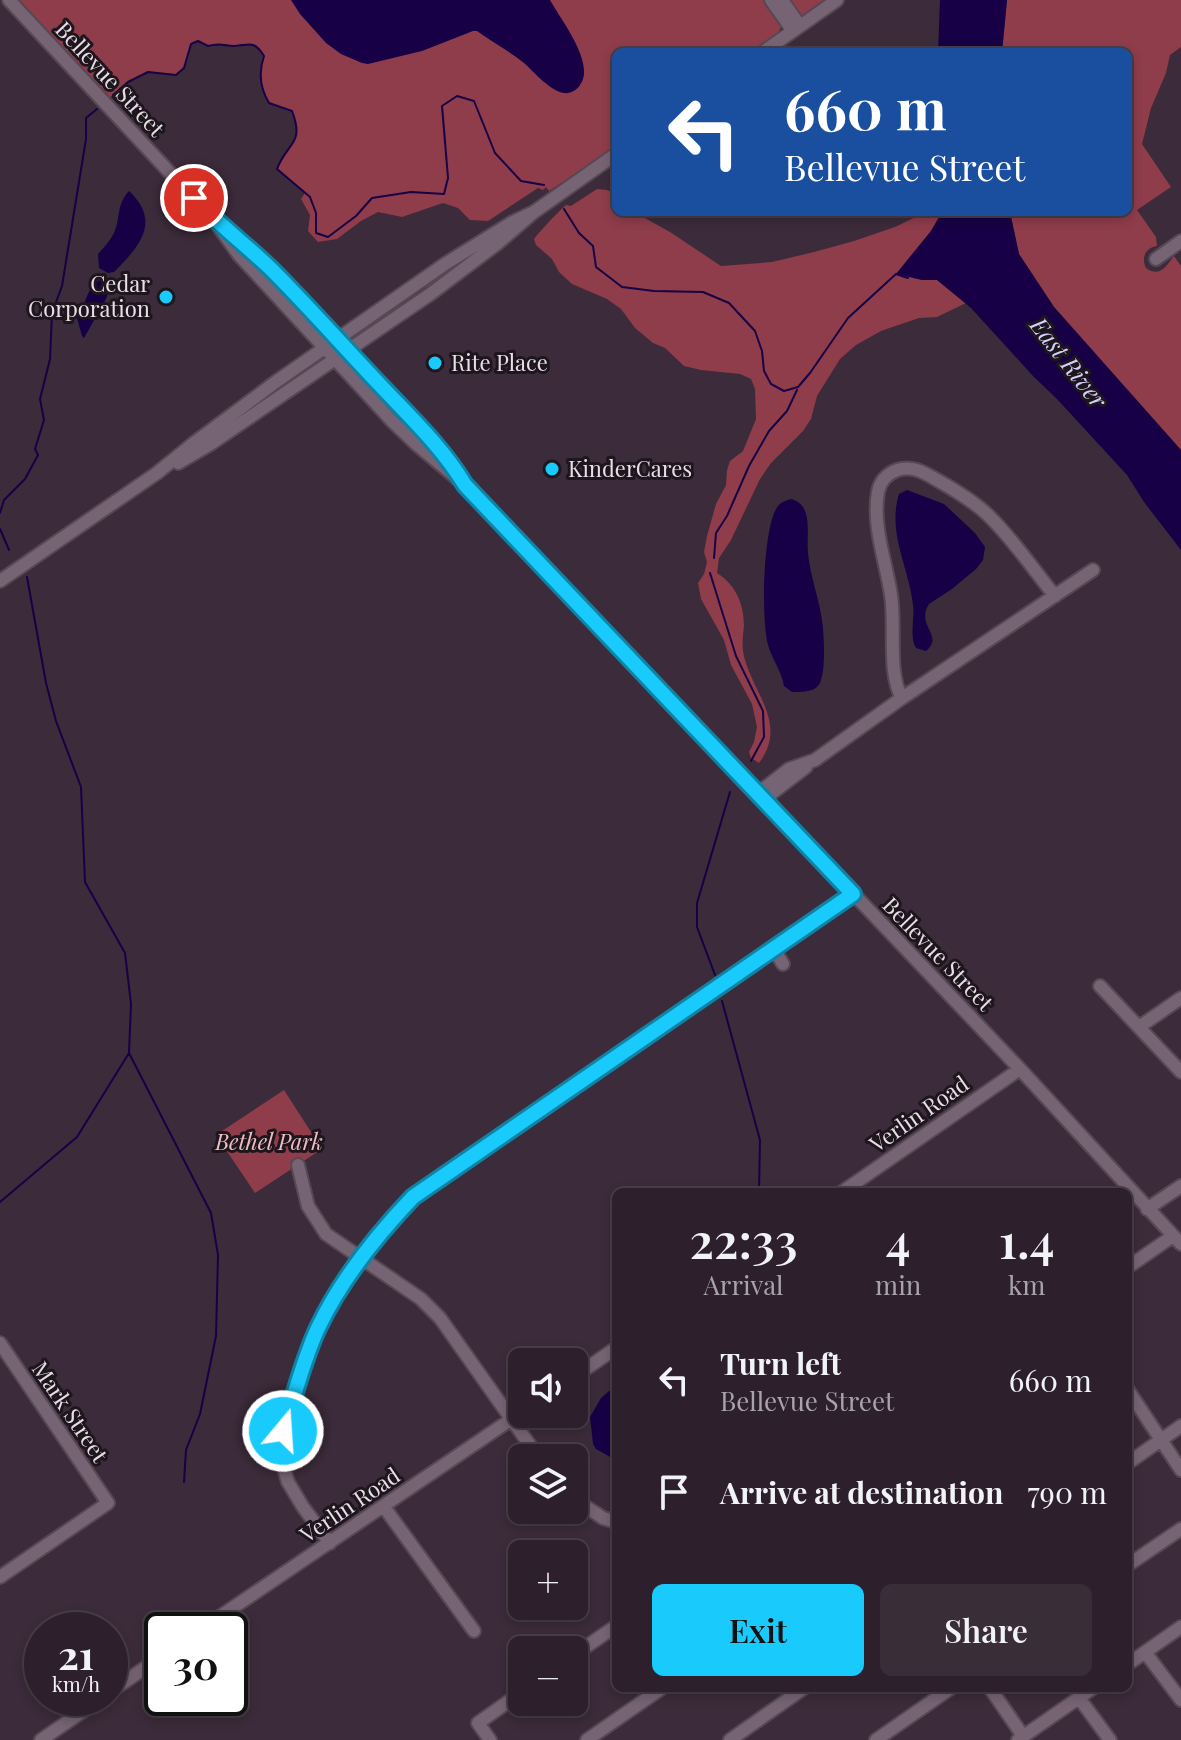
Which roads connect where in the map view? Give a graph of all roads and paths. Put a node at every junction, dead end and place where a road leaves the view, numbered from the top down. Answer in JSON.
{"nodes":[{"id":1,"x":9,"y":0,"type":"edge"},
{"id":2,"x":771,"y":0,"type":"edge"},
{"id":3,"x":782,"y":0,"type":"edge"},
{"id":4,"x":837,"y":0,"type":"edge"},
{"id":5,"x":796,"y":29,"type":"junction"},
{"id":6,"x":769,"y":48,"type":"edge"},
{"id":7,"x":612,"y":157,"type":"edge"},
{"id":8,"x":534,"y":212,"type":"junction"},
{"id":9,"x":214,"y":220,"type":"junction"},
{"id":10,"x":1181,"y":241,"type":"edge"},
{"id":11,"x":1156,"y":259,"type":"dead end"},
{"id":12,"x":337,"y":339,"type":"junction"},
{"id":13,"x":325,"y":347,"type":"junction"},
{"id":14,"x":348,"y":352,"type":"junction"},
{"id":15,"x":335,"y":360,"type":"junction"},
{"id":16,"x":157,"y":473,"type":"junction"},
{"id":17,"x":465,"y":485,"type":"junction"},
{"id":18,"x":1093,"y":570,"type":"dead end"},
{"id":19,"x":0,"y":581,"type":"edge"},
{"id":20,"x":1055,"y":596,"type":"junction"},
{"id":21,"x":902,"y":698,"type":"junction"},
{"id":22,"x":760,"y":797,"type":"junction"},
{"id":23,"x":853,"y":894,"type":"junction"},
{"id":24,"x":773,"y":948,"type":"junction"},
{"id":25,"x":783,"y":964,"type":"dead end"},
{"id":26,"x":1100,"y":986,"type":"dead end"},
{"id":27,"x":1181,"y":998,"type":"edge"},
{"id":28,"x":1139,"y":1027,"type":"junction"},
{"id":29,"x":1020,"y":1069,"type":"junction"},
{"id":30,"x":1181,"y":1072,"type":"edge"},
{"id":31,"x":298,"y":1165,"type":"dead end"},
{"id":32,"x":1181,"y":1186,"type":"edge"},
{"id":33,"x":848,"y":1188,"type":"edge"},
{"id":34,"x":1128,"y":1188,"type":"edge"},
{"id":35,"x":1132,"y":1192,"type":"edge"},
{"id":36,"x":1147,"y":1209,"type":"junction"},
{"id":37,"x":1177,"y":1240,"type":"edge"},
{"id":38,"x":361,"y":1259,"type":"junction"},
{"id":39,"x":1132,"y":1265,"type":"edge"},
{"id":40,"x":0,"y":1343,"type":"edge"},
{"id":41,"x":612,"y":1351,"type":"edge"},
{"id":42,"x":588,"y":1367,"type":"edge"},
{"id":43,"x":1132,"y":1396,"type":"edge"},
{"id":44,"x":508,"y":1406,"type":"edge"},
{"id":45,"x":508,"y":1422,"type":"edge"},
{"id":46,"x":1181,"y":1426,"type":"edge"},
{"id":47,"x":1161,"y":1440,"type":"junction"},
{"id":48,"x":1132,"y":1460,"type":"edge"},
{"id":49,"x":1181,"y":1470,"type":"edge"},
{"id":50,"x":384,"y":1507,"type":"junction"},
{"id":51,"x":588,"y":1508,"type":"edge"},
{"id":52,"x":612,"y":1521,"type":"edge"},
{"id":53,"x":1181,"y":1529,"type":"edge"},
{"id":54,"x":330,"y":1543,"type":"junction"},
{"id":55,"x":1132,"y":1562,"type":"edge"},
{"id":56,"x":0,"y":1577,"type":"edge"},
{"id":57,"x":227,"y":1612,"type":"edge"},
{"id":58,"x":1181,"y":1627,"type":"edge"},
{"id":59,"x":612,"y":1629,"type":"edge"},
{"id":60,"x":474,"y":1631,"type":"dead end"},
{"id":61,"x":588,"y":1645,"type":"edge"},
{"id":62,"x":1145,"y":1652,"type":"junction"},
{"id":63,"x":1132,"y":1661,"type":"edge"},
{"id":64,"x":656,"y":1692,"type":"edge"},
{"id":65,"x":798,"y":1692,"type":"edge"},
{"id":66,"x":945,"y":1692,"type":"edge"},
{"id":67,"x":992,"y":1692,"type":"edge"},
{"id":68,"x":1087,"y":1692,"type":"edge"},
{"id":69,"x":1079,"y":1698,"type":"junction"},
{"id":70,"x":1181,"y":1700,"type":"edge"},
{"id":71,"x":508,"y":1702,"type":"edge"},
{"id":72,"x":76,"y":1716,"type":"edge"},
{"id":73,"x":1020,"y":1738,"type":"edge"},
{"id":74,"x":41,"y":1740,"type":"edge"},
{"id":75,"x":490,"y":1740,"type":"edge"},
{"id":76,"x":587,"y":1740,"type":"edge"},
{"id":77,"x":730,"y":1740,"type":"edge"},
{"id":78,"x":876,"y":1740,"type":"edge"},
{"id":79,"x":1110,"y":1740,"type":"edge"}],
"edges":[{"from":1,"to":9,"type":"street","name":"Bellevue Street"},
{"from":2,"to":5,"type":"street"},
{"from":3,"to":5,"type":"street"},
{"from":4,"to":5,"type":"street"},
{"from":5,"to":6,"type":"street"},
{"from":7,"to":8,"type":"street"},
{"from":8,"to":12,"type":"street"},
{"from":8,"to":14,"type":"street"},
{"from":9,"to":12,"type":"street","name":"Bellevue Street"},
{"from":9,"to":13,"type":"street","name":"Bellevue Street"},
{"from":10,"to":11,"type":"street"},
{"from":12,"to":13,"type":"street"},
{"from":12,"to":14,"type":"street","name":"Bellevue Street"},
{"from":13,"to":15,"type":"street","name":"Bellevue Street"},
{"from":13,"to":16,"type":"street"},
{"from":14,"to":15,"type":"street"},
{"from":14,"to":17,"type":"street","name":"Bellevue Street"},
{"from":15,"to":16,"type":"street"},
{"from":15,"to":17,"type":"street","name":"Bellevue Street"},
{"from":16,"to":19,"type":"street"},
{"from":17,"to":22,"type":"street","name":"Bellevue Street"},
{"from":18,"to":20,"type":"street"},
{"from":20,"to":21,"type":"street"},
{"from":20,"to":21,"type":"street"},
{"from":21,"to":22,"type":"street"},
{"from":22,"to":23,"type":"street","name":"Bellevue Street"},
{"from":23,"to":24,"type":"street"},
{"from":23,"to":29,"type":"street","name":"Bellevue Street"},
{"from":24,"to":25,"type":"street"},
{"from":24,"to":38,"type":"street"},
{"from":26,"to":28,"type":"street"},
{"from":27,"to":28,"type":"street"},
{"from":28,"to":30,"type":"street"},
{"from":29,"to":33,"type":"street","name":"Verlin Road"},
{"from":29,"to":34,"type":"street","name":"Bellevue Street"},
{"from":31,"to":38,"type":"street"},
{"from":32,"to":36,"type":"street"},
{"from":35,"to":36,"type":"street","name":"Bellevue Street"},
{"from":36,"to":37,"type":"street","name":"Bellevue Street"},
{"from":37,"to":39,"type":"street"},
{"from":38,"to":44,"type":"street"},
{"from":38,"to":54,"type":"street"},
{"from":40,"to":56,"type":"street","name":"Mark Street"},
{"from":41,"to":42,"type":"street"},
{"from":43,"to":47,"type":"street"},
{"from":45,"to":50,"type":"street","name":"Verlin Road"},
{"from":46,"to":47,"type":"street"},
{"from":47,"to":48,"type":"street"},
{"from":47,"to":49,"type":"street"},
{"from":50,"to":54,"type":"street","name":"Verlin Road"},
{"from":50,"to":60,"type":"street"},
{"from":51,"to":52,"type":"street"},
{"from":53,"to":55,"type":"street"},
{"from":54,"to":57,"type":"street","name":"Verlin Road"},
{"from":58,"to":62,"type":"street"},
{"from":59,"to":61,"type":"street"},
{"from":62,"to":63,"type":"street"},
{"from":62,"to":70,"type":"street"},
{"from":64,"to":76,"type":"street"},
{"from":65,"to":77,"type":"street"},
{"from":66,"to":78,"type":"street"},
{"from":67,"to":73,"type":"street"},
{"from":68,"to":69,"type":"street"},
{"from":69,"to":73,"type":"street"},
{"from":69,"to":79,"type":"street"},
{"from":71,"to":75,"type":"street"},
{"from":72,"to":74,"type":"street"}]}
